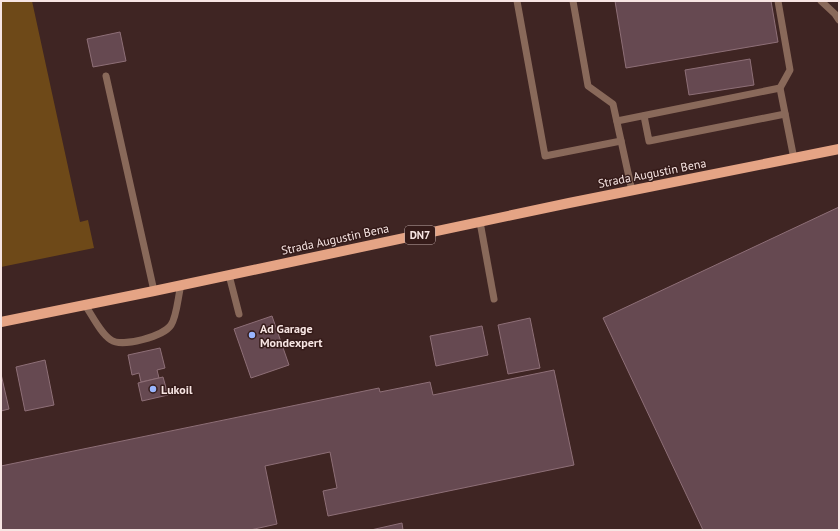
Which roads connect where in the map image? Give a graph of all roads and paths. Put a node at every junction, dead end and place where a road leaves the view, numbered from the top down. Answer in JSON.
{"nodes":[{"id":1,"x":517,"y":1,"type":"edge"},
{"id":2,"x":573,"y":1,"type":"edge"},
{"id":3,"x":778,"y":1,"type":"edge"},
{"id":4,"x":821,"y":1,"type":"edge"},
{"id":5,"x":839,"y":20,"type":"edge"},
{"id":6,"x":106,"y":76,"type":"dead end"},
{"id":7,"x":780,"y":88,"type":"junction"},
{"id":8,"x":785,"y":114,"type":"junction"},
{"id":9,"x":644,"y":116,"type":"junction"},
{"id":10,"x":617,"y":121,"type":"junction"},
{"id":11,"x":621,"y":141,"type":"junction"},
{"id":12,"x":839,"y":149,"type":"edge"},
{"id":13,"x":794,"y":159,"type":"junction"},
{"id":14,"x":632,"y":191,"type":"junction"},
{"id":15,"x":480,"y":222,"type":"junction"},
{"id":16,"x":228,"y":275,"type":"junction"},
{"id":17,"x":181,"y":286,"type":"junction"},
{"id":18,"x":154,"y":291,"type":"junction"},
{"id":19,"x":494,"y":298,"type":"dead end"},
{"id":20,"x":85,"y":305,"type":"junction"},
{"id":21,"x":239,"y":314,"type":"dead end"},
{"id":22,"x":1,"y":322,"type":"edge"}],
"edges":[{"from":1,"to":11,"type":"lane"},
{"from":2,"to":10,"type":"lane"},
{"from":3,"to":7,"type":"lane"},
{"from":4,"to":5,"type":"lane"},
{"from":6,"to":18,"type":"lane"},
{"from":7,"to":8,"type":"lane"},
{"from":7,"to":9,"type":"lane"},
{"from":8,"to":9,"type":"lane"},
{"from":8,"to":13,"type":"lane"},
{"from":9,"to":10,"type":"lane"},
{"from":10,"to":11,"type":"lane"},
{"from":11,"to":14,"type":"lane"},
{"from":12,"to":13,"type":"main road","name":"Strada Augustin Bena","number":"DN7"},
{"from":13,"to":14,"type":"main road","name":"Strada Augustin Bena","number":"DN7"},
{"from":14,"to":15,"type":"main road","name":"Strada Augustin Bena","number":"DN7"},
{"from":15,"to":16,"type":"main road","name":"Strada Augustin Bena","number":"DN7"},
{"from":15,"to":19,"type":"lane"},
{"from":16,"to":17,"type":"main road","name":"Strada Augustin Bena","number":"DN7"},
{"from":16,"to":21,"type":"lane"},
{"from":17,"to":18,"type":"main road","name":"Strada Augustin Bena","number":"DN7"},
{"from":17,"to":20,"type":"lane"},
{"from":18,"to":20,"type":"main road","name":"Strada Augustin Bena","number":"DN7"},
{"from":20,"to":22,"type":"main road","name":"Strada Augustin Bena","number":"DN7"}]}
